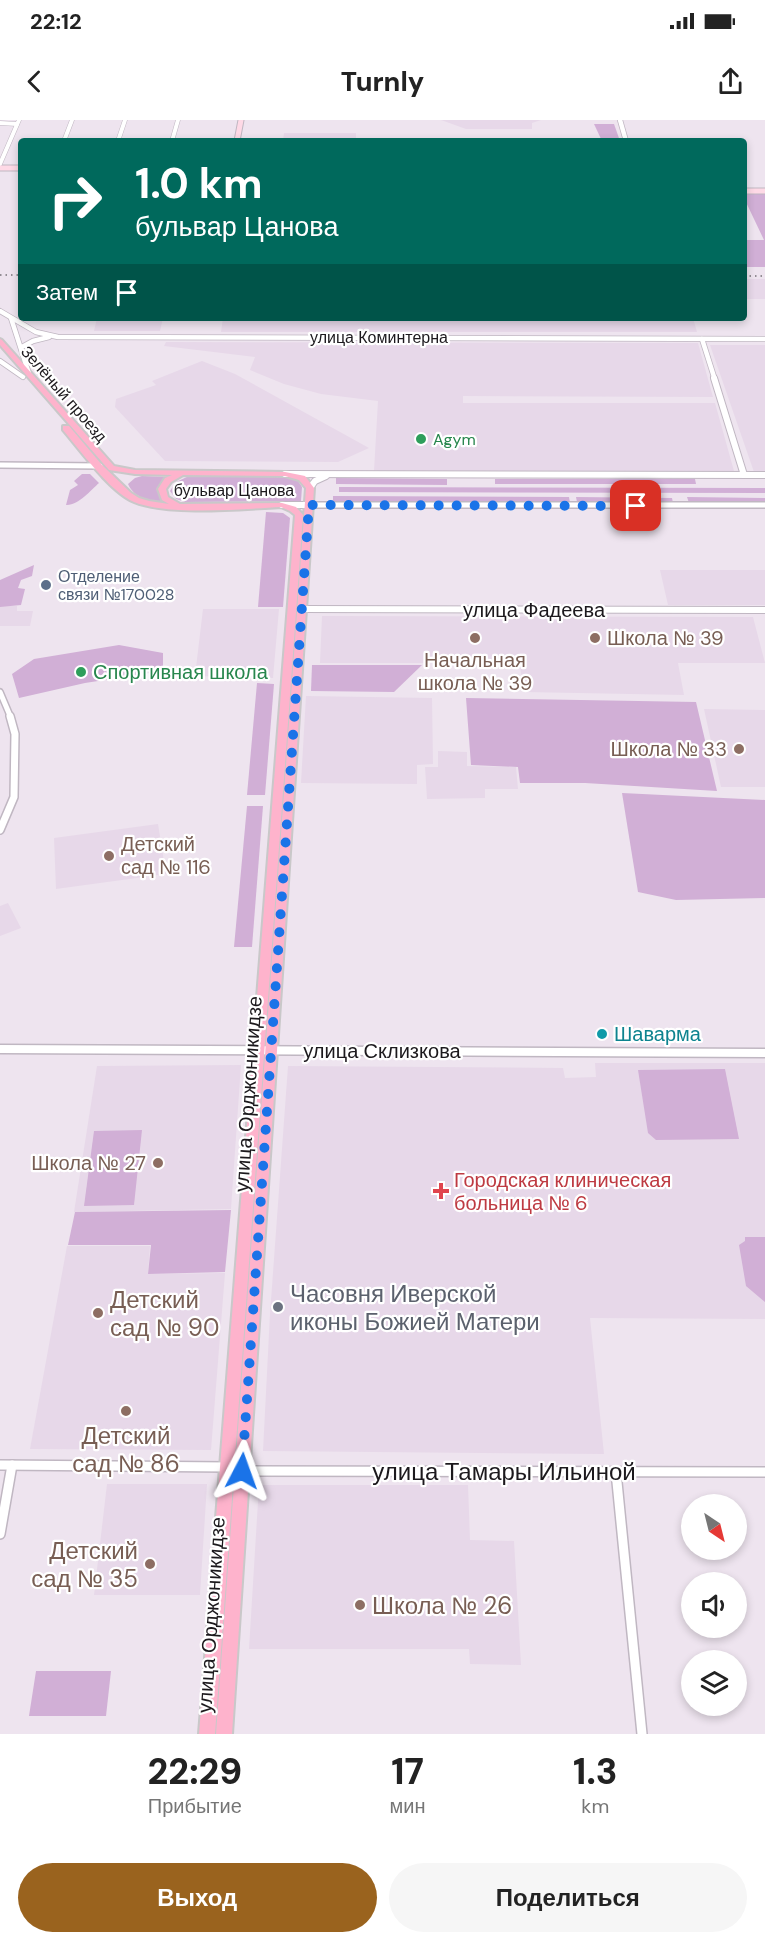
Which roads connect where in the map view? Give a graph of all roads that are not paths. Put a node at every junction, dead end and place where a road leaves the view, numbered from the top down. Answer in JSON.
{"nodes":[{"id":1,"x":72,"y":120,"type":"edge"},
{"id":2,"x":125,"y":120,"type":"edge"},
{"id":3,"x":178,"y":120,"type":"edge"},
{"id":4,"x":241,"y":120,"type":"edge"},
{"id":5,"x":620,"y":120,"type":"edge"},
{"id":6,"x":18,"y":122,"type":"edge"},
{"id":7,"x":0,"y":123,"type":"edge"},
{"id":8,"x":65,"y":138,"type":"edge"},
{"id":9,"x":119,"y":138,"type":"edge"},
{"id":10,"x":173,"y":138,"type":"edge"},
{"id":11,"x":238,"y":138,"type":"edge"},
{"id":12,"x":625,"y":138,"type":"edge"},
{"id":13,"x":0,"y":142,"type":"edge"},
{"id":14,"x":9,"y":142,"type":"junction"},
{"id":15,"x":0,"y":166,"type":"edge"},
{"id":16,"x":18,"y":168,"type":"edge"},
{"id":17,"x":747,"y":191,"type":"edge"},
{"id":18,"x":765,"y":191,"type":"edge"},
{"id":19,"x":0,"y":311,"type":"edge"},
{"id":20,"x":11,"y":317,"type":"junction"},
{"id":21,"x":58,"y":337,"type":"junction"},
{"id":22,"x":702,"y":339,"type":"junction"},
{"id":23,"x":765,"y":339,"type":"edge"},
{"id":24,"x":0,"y":341,"type":"edge"},
{"id":25,"x":22,"y":347,"type":"junction"},
{"id":26,"x":0,"y":350,"type":"edge"},
{"id":27,"x":13,"y":360,"type":"junction"},
{"id":28,"x":0,"y":361,"type":"edge"},
{"id":29,"x":26,"y":376,"type":"junction"},
{"id":30,"x":0,"y":465,"type":"edge"},
{"id":31,"x":104,"y":465,"type":"junction"},
{"id":32,"x":145,"y":472,"type":"junction"},
{"id":33,"x":184,"y":473,"type":"junction"},
{"id":34,"x":285,"y":474,"type":"junction"},
{"id":35,"x":339,"y":474,"type":"junction"},
{"id":36,"x":744,"y":475,"type":"junction"},
{"id":37,"x":765,"y":475,"type":"edge"},
{"id":38,"x":110,"y":476,"type":"joint"},
{"id":39,"x":121,"y":488,"type":"junction"},
{"id":40,"x":310,"y":488,"type":"junction"},
{"id":41,"x":282,"y":505,"type":"junction"},
{"id":42,"x":309,"y":505,"type":"junction"},
{"id":43,"x":765,"y":505,"type":"edge"},
{"id":44,"x":179,"y":506,"type":"junction"},
{"id":45,"x":302,"y":609,"type":"junction"},
{"id":46,"x":765,"y":610,"type":"edge"},
{"id":47,"x":286,"y":687,"type":"junction"},
{"id":48,"x":0,"y":692,"type":"edge"},
{"id":49,"x":296,"y":694,"type":"junction"},
{"id":50,"x":0,"y":830,"type":"edge"},
{"id":51,"x":0,"y":1049,"type":"edge"},
{"id":52,"x":265,"y":1051,"type":"junction"},
{"id":53,"x":765,"y":1053,"type":"edge"},
{"id":54,"x":0,"y":1465,"type":"edge"},
{"id":55,"x":12,"y":1465,"type":"junction"},
{"id":56,"x":235,"y":1469,"type":"junction"},
{"id":57,"x":616,"y":1472,"type":"junction"},
{"id":58,"x":765,"y":1472,"type":"edge"},
{"id":59,"x":0,"y":1534,"type":"edge"},
{"id":60,"x":209,"y":1712,"type":"junction"},
{"id":61,"x":225,"y":1712,"type":"junction"},
{"id":62,"x":198,"y":1734,"type":"edge"},
{"id":63,"x":207,"y":1734,"type":"edge"},
{"id":64,"x":224,"y":1734,"type":"edge"},
{"id":65,"x":234,"y":1734,"type":"edge"},
{"id":66,"x":642,"y":1734,"type":"edge"}],
"edges":[{"from":1,"to":8,"type":"street"},
{"from":2,"to":9,"type":"street"},
{"from":3,"to":10,"type":"street"},
{"from":4,"to":11,"type":"main road"},
{"from":5,"to":12,"type":"street"},
{"from":6,"to":7,"type":"street"},
{"from":6,"to":14,"type":"street"},
{"from":13,"to":14,"type":"street"},
{"from":14,"to":15,"type":"street"},
{"from":15,"to":16,"type":"main road"},
{"from":17,"to":18,"type":"main road"},
{"from":19,"to":20,"type":"street","name":"улица Коминтерна"},
{"from":20,"to":21,"type":"street","name":"улица Коминтерна"},
{"from":20,"to":25,"type":"street"},
{"from":21,"to":22,"type":"street","name":"улица Коминтерна"},
{"from":21,"to":25,"type":"street"},
{"from":22,"to":23,"type":"street","name":"улица Коминтерна"},
{"from":22,"to":36,"type":"street"},
{"from":24,"to":27,"type":"main road","name":"Зелёный проезд"},
{"from":25,"to":29,"type":"street"},
{"from":26,"to":27,"type":"main road","name":"Зелёный проезд"},
{"from":27,"to":29,"type":"main road","name":"Зелёный проезд"},
{"from":28,"to":29,"type":"street"},
{"from":29,"to":31,"type":"main road","name":"Зелёный проезд"},
{"from":30,"to":31,"type":"street","name":"Зелёный проезд"},
{"from":31,"to":32,"type":"main road","name":"бульвар Цанова"},
{"from":31,"to":38,"type":"main road","name":"Зелёный проезд"},
{"from":32,"to":33,"type":"main road","name":"бульвар Цанова"},
{"from":32,"to":39,"type":"main road"},
{"from":33,"to":34,"type":"main road","name":"бульвар Цанова"},
{"from":33,"to":44,"type":"main road"},
{"from":34,"to":35,"type":"street","name":"бульвар Цанова"},
{"from":34,"to":40,"type":"main road"},
{"from":35,"to":36,"type":"street","name":"бульвар Цанова"},
{"from":35,"to":40,"type":"street"},
{"from":36,"to":37,"type":"street","name":"бульвар Цанова"},
{"from":38,"to":39,"type":"main road","name":"бульвар Цанова"},
{"from":39,"to":44,"type":"main road","name":"бульвар Цанова"},
{"from":40,"to":42,"type":"main road","name":"улица Орджоникидзе"},
{"from":41,"to":42,"type":"street","name":"бульвар Цанова"},
{"from":41,"to":44,"type":"main road","name":"бульвар Цанова"},
{"from":41,"to":47,"type":"main road","name":"улица Орджоникидзе"},
{"from":42,"to":43,"type":"street","name":"бульвар Цанова"},
{"from":42,"to":45,"type":"main road","name":"улица Орджоникидзе"},
{"from":45,"to":46,"type":"street","name":"улица Фадеева"},
{"from":45,"to":49,"type":"main road","name":"улица Орджоникидзе"},
{"from":47,"to":49,"type":"main road"},
{"from":47,"to":52,"type":"main road","name":"улица Орджоникидзе"},
{"from":48,"to":50,"type":"street"},
{"from":49,"to":52,"type":"main road","name":"улица Орджоникидзе"},
{"from":51,"to":52,"type":"street","name":"улица Склизкова"},
{"from":52,"to":53,"type":"street","name":"улица Склизкова"},
{"from":52,"to":56,"type":"main road","name":"улица Орджоникидзе"},
{"from":54,"to":55,"type":"street","name":"улица Тамары Ильиной"},
{"from":55,"to":56,"type":"street","name":"улица Тамары Ильиной"},
{"from":55,"to":59,"type":"street"},
{"from":56,"to":57,"type":"street","name":"улица Тамары Ильиной"},
{"from":56,"to":60,"type":"main road","name":"улица Орджоникидзе"},
{"from":56,"to":61,"type":"main road","name":"улица Орджоникидзе"},
{"from":57,"to":58,"type":"street","name":"улица Тамары Ильиной"},
{"from":57,"to":66,"type":"street"},
{"from":60,"to":62,"type":"main road"},
{"from":60,"to":63,"type":"main road","name":"улица Орджоникидзе"},
{"from":61,"to":64,"type":"main road","name":"улица Орджоникидзе"},
{"from":61,"to":65,"type":"main road"}]}
